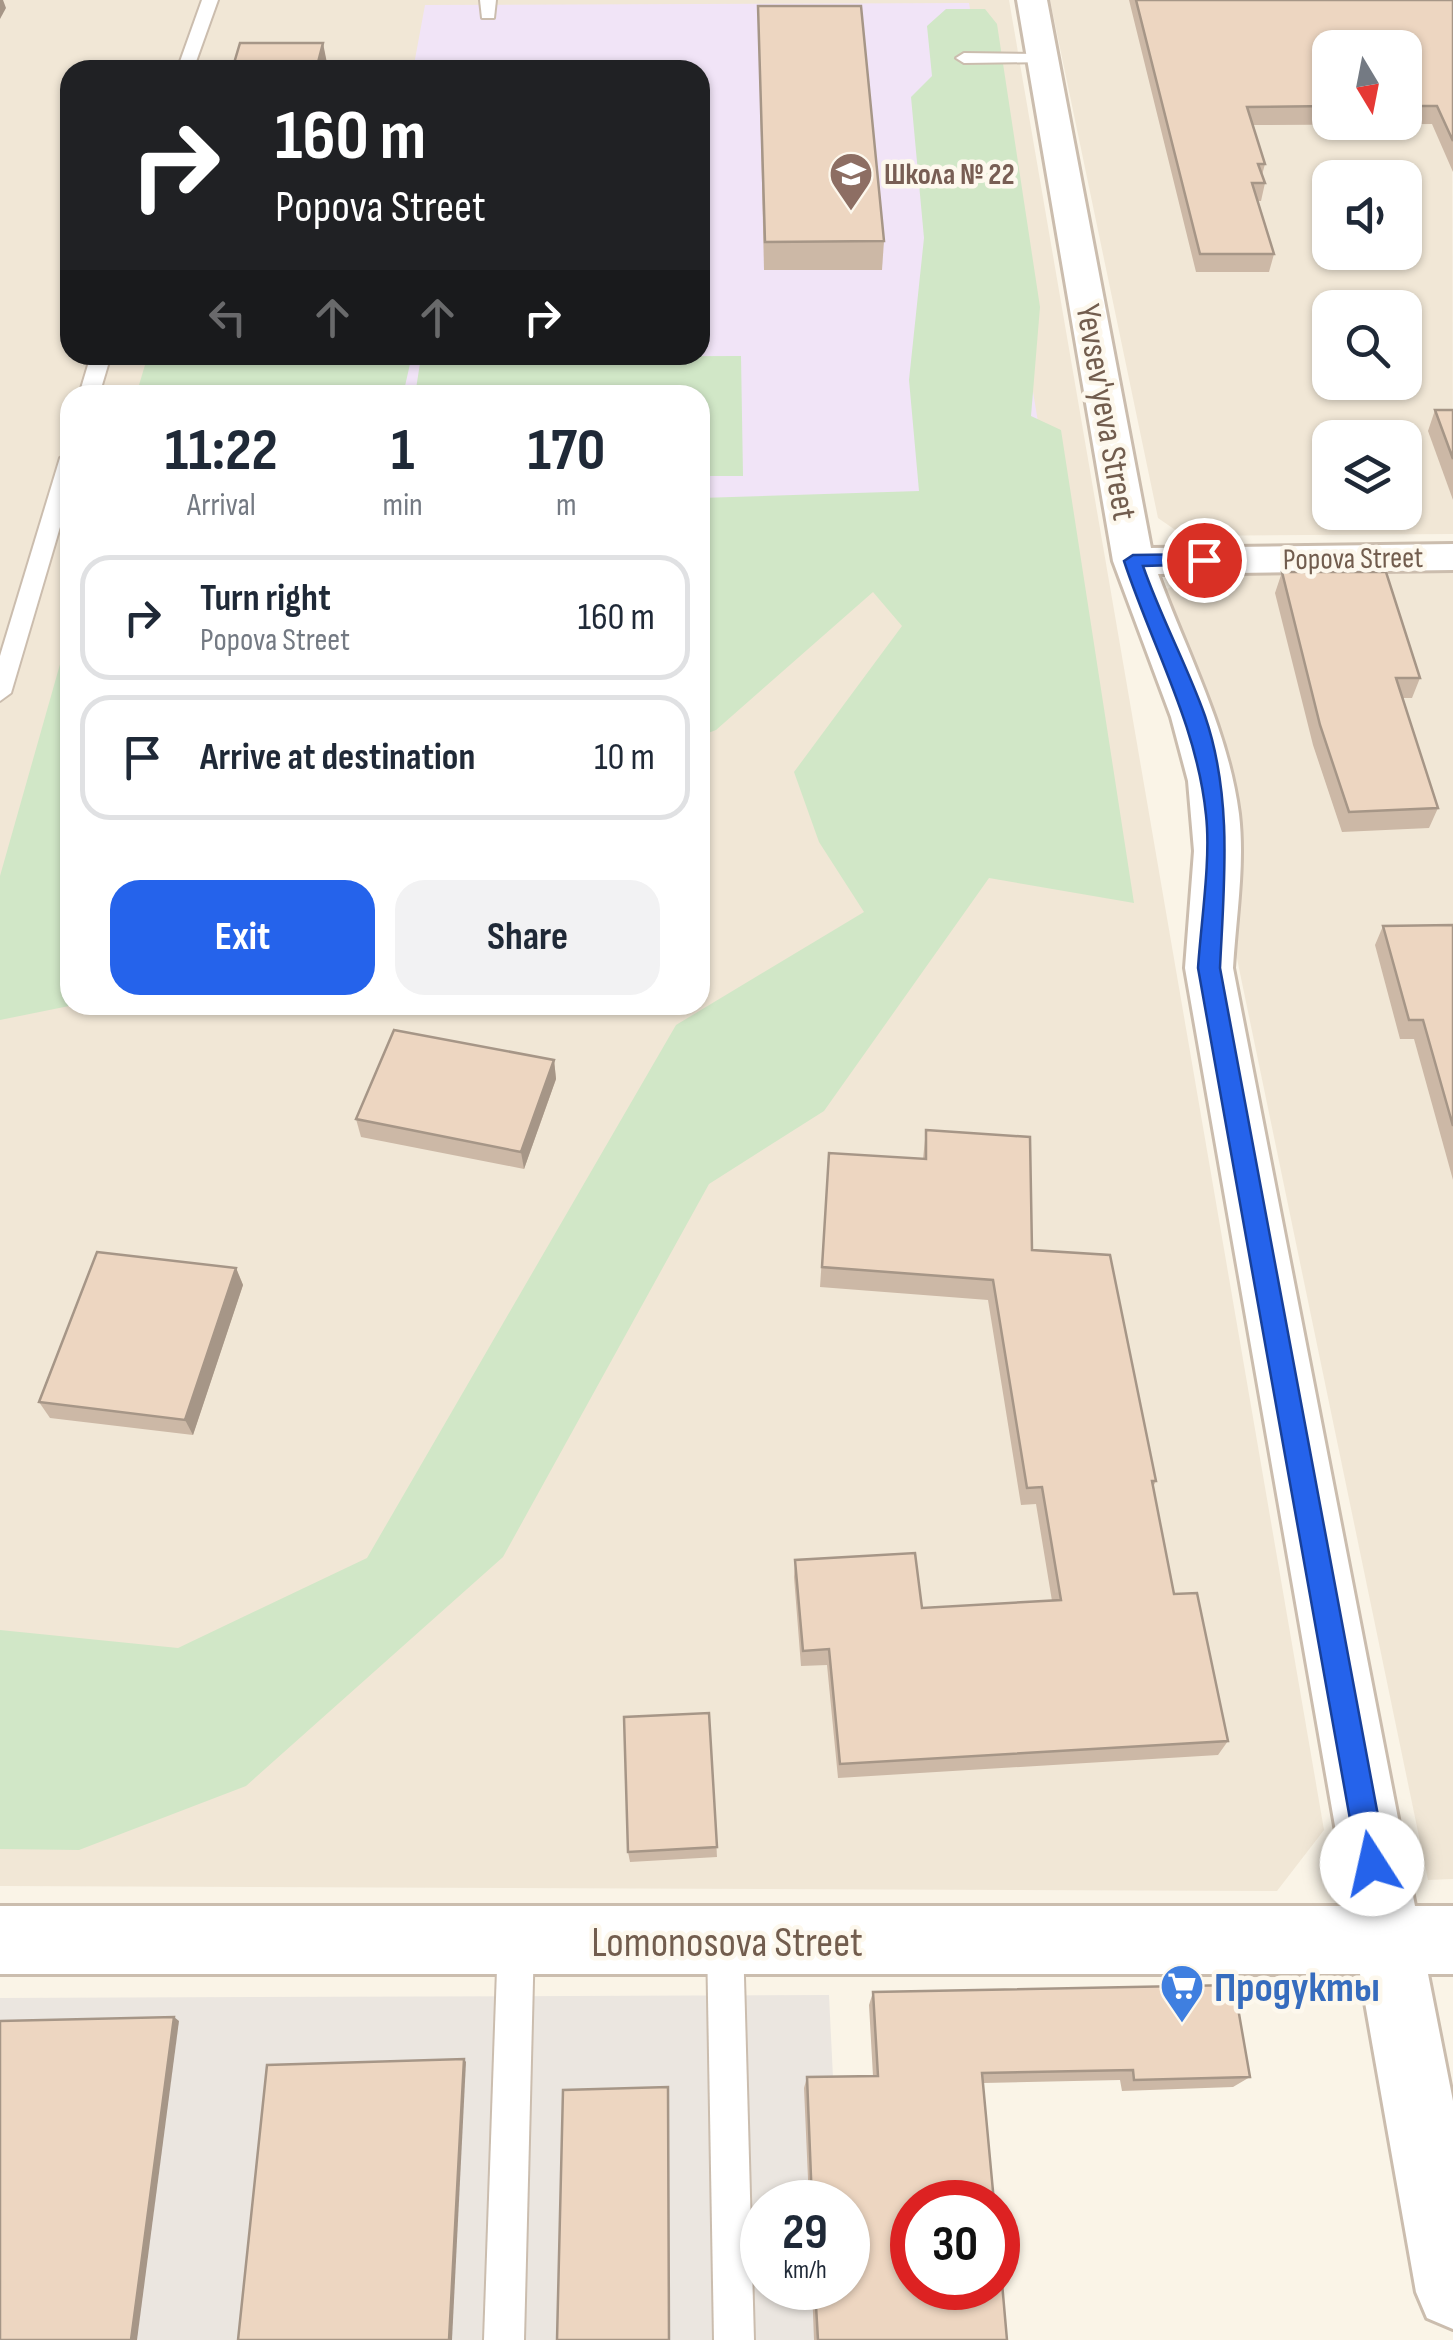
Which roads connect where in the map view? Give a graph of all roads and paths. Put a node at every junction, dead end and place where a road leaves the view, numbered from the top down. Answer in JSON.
{"nodes":[{"id":1,"x":210,"y":0,"type":"edge"},
{"id":2,"x":1032,"y":0,"type":"edge"},
{"id":3,"x":964,"y":58,"type":"dead end"},
{"id":4,"x":1042,"y":59,"type":"junction"},
{"id":5,"x":189,"y":60,"type":"edge"},
{"id":6,"x":60,"y":492,"type":"edge"},
{"id":7,"x":1453,"y":557,"type":"edge"},
{"id":8,"x":1133,"y":561,"type":"junction"},
{"id":9,"x":0,"y":693,"type":"edge"},
{"id":10,"x":0,"y":1940,"type":"edge"},
{"id":11,"x":1453,"y":1940,"type":"edge"},
{"id":12,"x":516,"y":1941,"type":"junction"},
{"id":13,"x":725,"y":1941,"type":"junction"},
{"id":14,"x":1387,"y":1942,"type":"junction"},
{"id":15,"x":1453,"y":2292,"type":"edge"},
{"id":16,"x":504,"y":2340,"type":"edge"},
{"id":17,"x":734,"y":2340,"type":"edge"}],
"edges":[{"from":1,"to":5,"type":"lane"},
{"from":2,"to":4,"type":"street","name":"Yevsev'yeva Street"},
{"from":3,"to":4,"type":"lane"},
{"from":4,"to":8,"type":"street","name":"Yevsev'yeva Street"},
{"from":6,"to":9,"type":"lane"},
{"from":7,"to":8,"type":"street","name":"Popova Street"},
{"from":8,"to":14,"type":"street","name":"Yevsev'yeva Street"},
{"from":10,"to":12,"type":"street","name":"Lomonosova Street"},
{"from":11,"to":14,"type":"street","name":"Lomonosova Street"},
{"from":12,"to":13,"type":"street","name":"Lomonosova Street"},
{"from":12,"to":16,"type":"lane"},
{"from":13,"to":14,"type":"street","name":"Lomonosova Street"},
{"from":13,"to":17,"type":"lane"},
{"from":14,"to":15,"type":"street","name":"Yevsev'yeva Street"}]}
